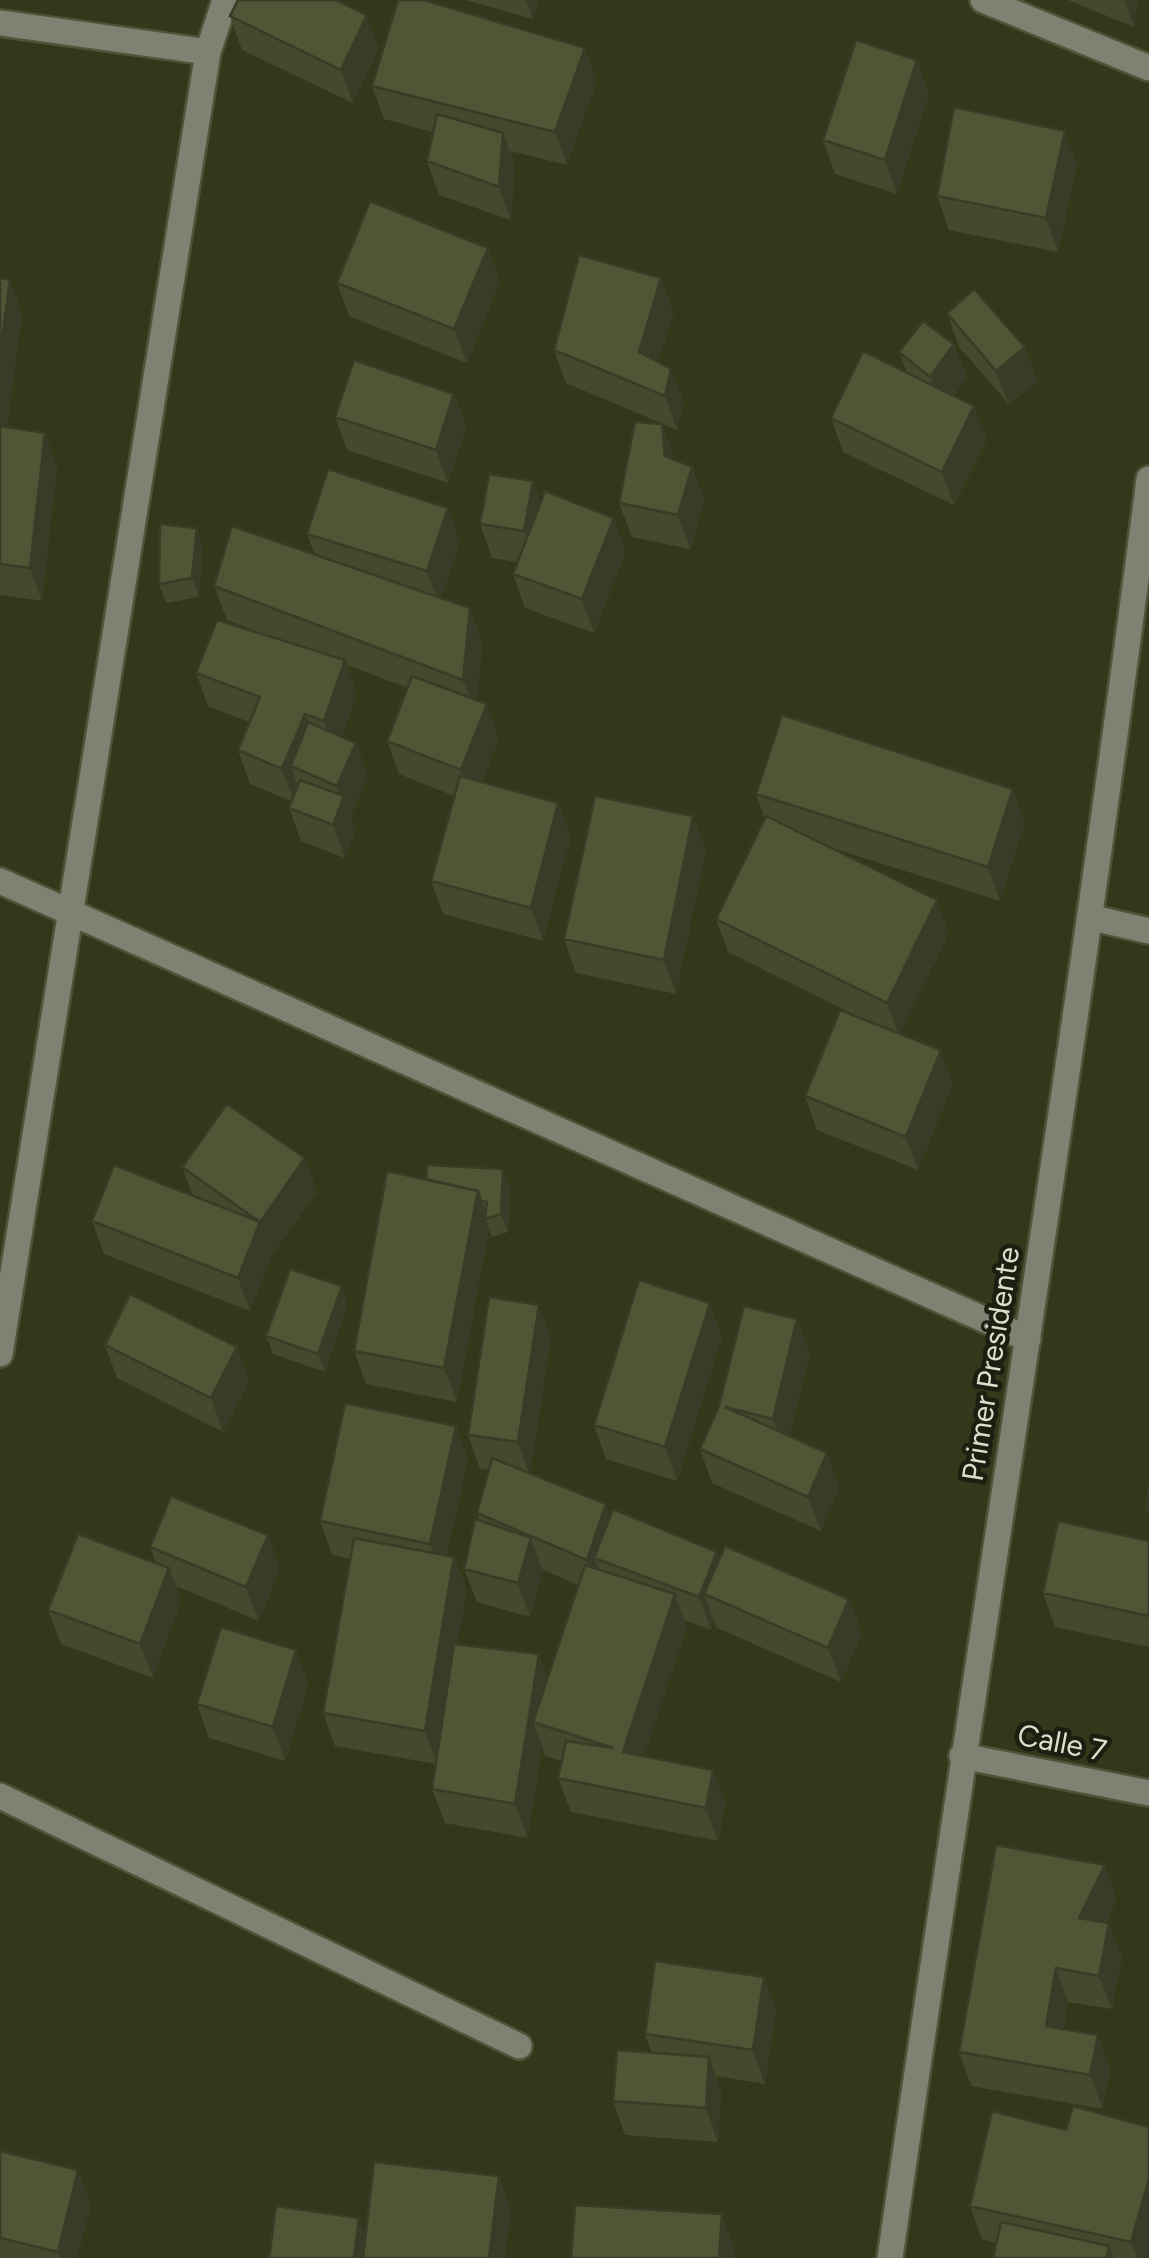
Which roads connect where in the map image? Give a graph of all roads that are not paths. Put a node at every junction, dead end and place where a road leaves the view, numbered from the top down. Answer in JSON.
{"nodes":[{"id":1,"x":224,"y":0,"type":"edge"},
{"id":2,"x":983,"y":0,"type":"edge"},
{"id":3,"x":0,"y":23,"type":"edge"},
{"id":4,"x":208,"y":52,"type":"junction"},
{"id":5,"x":1149,"y":68,"type":"edge"},
{"id":6,"x":1149,"y":479,"type":"edge"},
{"id":7,"x":0,"y":881,"type":"edge"},
{"id":8,"x":73,"y":912,"type":"junction"},
{"id":9,"x":1093,"y":918,"type":"junction"},
{"id":10,"x":1149,"y":931,"type":"edge"},
{"id":11,"x":1028,"y":1340,"type":"junction"},
{"id":12,"x":0,"y":1354,"type":"edge"},
{"id":13,"x":962,"y":1756,"type":"junction"},
{"id":14,"x":1149,"y":1793,"type":"edge"},
{"id":15,"x":0,"y":1796,"type":"edge"},
{"id":16,"x":519,"y":2046,"type":"dead end"},
{"id":17,"x":890,"y":2258,"type":"edge"}],
"edges":[{"from":1,"to":4,"type":"street"},
{"from":2,"to":5,"type":"street"},
{"from":3,"to":4,"type":"street"},
{"from":4,"to":8,"type":"street"},
{"from":6,"to":9,"type":"street","name":"Primer Presidente"},
{"from":7,"to":8,"type":"street"},
{"from":8,"to":11,"type":"street"},
{"from":8,"to":12,"type":"street"},
{"from":9,"to":10,"type":"street"},
{"from":9,"to":11,"type":"street","name":"Primer Presidente"},
{"from":11,"to":13,"type":"street","name":"Primer Presidente"},
{"from":13,"to":14,"type":"street","name":"Calle 7"},
{"from":13,"to":17,"type":"street","name":"Primer Presidente"},
{"from":15,"to":16,"type":"street"}]}
